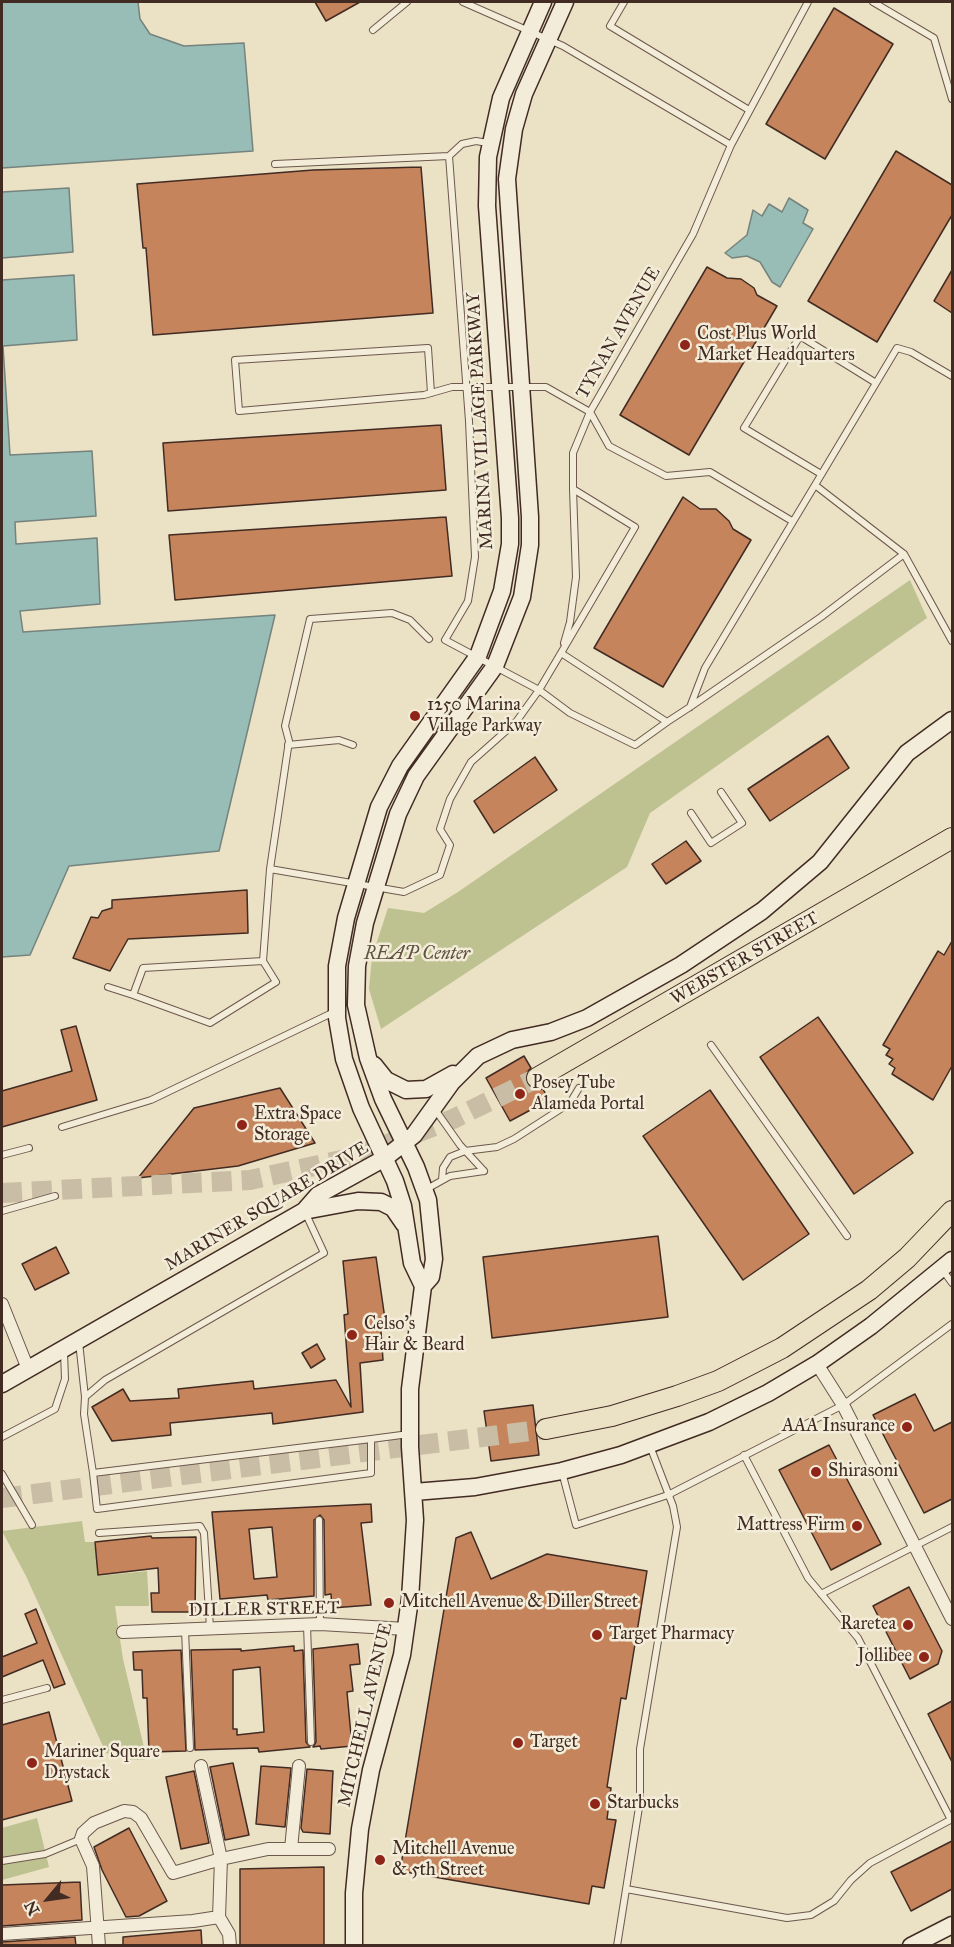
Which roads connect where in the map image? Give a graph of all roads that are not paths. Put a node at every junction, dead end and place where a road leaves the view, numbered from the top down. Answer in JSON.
{"nodes":[{"id":1,"x":407,"y":2,"type":"edge"},
{"id":2,"x":463,"y":2,"type":"edge"},
{"id":3,"x":543,"y":2,"type":"edge"},
{"id":4,"x":565,"y":2,"type":"edge"},
{"id":5,"x":624,"y":2,"type":"edge"},
{"id":6,"x":808,"y":2,"type":"edge"},
{"id":7,"x":873,"y":2,"type":"edge"},
{"id":8,"x":373,"y":30,"type":"dead end"},
{"id":9,"x":530,"y":32,"type":"junction"},
{"id":10,"x":548,"y":39,"type":"junction"},
{"id":11,"x":952,"y":99,"type":"edge"},
{"id":12,"x":749,"y":110,"type":"junction"},
{"id":13,"x":489,"y":143,"type":"junction"},
{"id":14,"x":730,"y":145,"type":"junction"},
{"id":15,"x":449,"y":156,"type":"junction"},
{"id":16,"x":275,"y":164,"type":"dead end"},
{"id":17,"x":952,"y":376,"type":"edge"},
{"id":18,"x":876,"y":383,"type":"junction"},
{"id":19,"x":466,"y":387,"type":"junction"},
{"id":20,"x":501,"y":387,"type":"junction"},
{"id":21,"x":520,"y":387,"type":"junction"},
{"id":22,"x":431,"y":393,"type":"junction"},
{"id":23,"x":590,"y":412,"type":"junction"},
{"id":24,"x":821,"y":474,"type":"junction"},
{"id":25,"x":814,"y":485,"type":"junction"},
{"id":26,"x":573,"y":489,"type":"junction"},
{"id":27,"x":792,"y":521,"type":"junction"},
{"id":28,"x":904,"y":554,"type":"junction"},
{"id":29,"x":429,"y":639,"type":"dead end"},
{"id":30,"x":952,"y":641,"type":"edge"},
{"id":31,"x":561,"y":653,"type":"junction"},
{"id":32,"x":478,"y":656,"type":"junction"},
{"id":33,"x":495,"y":666,"type":"junction"},
{"id":34,"x":539,"y":690,"type":"junction"},
{"id":35,"x":690,"y":707,"type":"junction"},
{"id":36,"x":952,"y":720,"type":"edge"},
{"id":37,"x":667,"y":722,"type":"junction"},
{"id":38,"x":288,"y":745,"type":"junction"},
{"id":39,"x":353,"y":745,"type":"dead end"},
{"id":40,"x":721,"y":792,"type":"dead end"},
{"id":41,"x":691,"y":813,"type":"dead end"},
{"id":42,"x":949,"y":839,"type":"edge"},
{"id":43,"x":270,"y":869,"type":"junction"},
{"id":44,"x":355,"y":885,"type":"junction"},
{"id":45,"x":374,"y":889,"type":"junction"},
{"id":46,"x":263,"y":961,"type":"junction"},
{"id":47,"x":108,"y":987,"type":"dead end"},
{"id":48,"x":133,"y":995,"type":"junction"},
{"id":49,"x":337,"y":1011,"type":"junction"},
{"id":50,"x":711,"y":1045,"type":"dead end"},
{"id":51,"x":368,"y":1058,"type":"junction"},
{"id":52,"x":464,"y":1067,"type":"junction"},
{"id":53,"x":537,"y":1078,"type":"tunnel mouth"},
{"id":54,"x":579,"y":1088,"type":"dead end"},
{"id":55,"x":434,"y":1108,"type":"junction"},
{"id":56,"x":62,"y":1127,"type":"dead end"},
{"id":57,"x":405,"y":1143,"type":"junction"},
{"id":58,"x":28,"y":1148,"type":"dead end"},
{"id":59,"x":465,"y":1151,"type":"junction"},
{"id":60,"x":2,"y":1155,"type":"edge"},
{"id":61,"x":385,"y":1158,"type":"junction"},
{"id":62,"x":442,"y":1180,"type":"junction"},
{"id":63,"x":425,"y":1190,"type":"junction"},
{"id":64,"x":55,"y":1196,"type":"dead end"},
{"id":65,"x":2,"y":1211,"type":"edge"},
{"id":66,"x":304,"y":1211,"type":"junction"},
{"id":67,"x":952,"y":1211,"type":"edge"},
{"id":68,"x":409,"y":1235,"type":"junction"},
{"id":69,"x":847,"y":1236,"type":"dead end"},
{"id":70,"x":947,"y":1264,"type":"edge"},
{"id":71,"x":952,"y":1283,"type":"edge"},
{"id":72,"x":423,"y":1286,"type":"junction"},
{"id":73,"x":2,"y":1304,"type":"edge"},
{"id":74,"x":952,"y":1324,"type":"edge"},
{"id":75,"x":71,"y":1345,"type":"junction"},
{"id":76,"x":817,"y":1364,"type":"junction"},
{"id":77,"x":28,"y":1369,"type":"junction"},
{"id":78,"x":2,"y":1384,"type":"edge"},
{"id":79,"x":85,"y":1396,"type":"junction"},
{"id":80,"x":843,"y":1405,"type":"junction"},
{"id":81,"x":546,"y":1430,"type":"tunnel mouth"},
{"id":82,"x":410,"y":1434,"type":"junction"},
{"id":83,"x":2,"y":1437,"type":"edge"},
{"id":84,"x":371,"y":1439,"type":"junction"},
{"id":85,"x":650,"y":1446,"type":"junction"},
{"id":86,"x":744,"y":1455,"type":"junction"},
{"id":87,"x":562,"y":1472,"type":"junction"},
{"id":88,"x":93,"y":1473,"type":"junction"},
{"id":89,"x":2,"y":1474,"type":"edge"},
{"id":90,"x":414,"y":1492,"type":"junction"},
{"id":91,"x":668,"y":1495,"type":"junction"},
{"id":92,"x":319,"y":1520,"type":"dead end"},
{"id":93,"x":32,"y":1525,"type":"dead end"},
{"id":94,"x":952,"y":1527,"type":"edge"},
{"id":95,"x":99,"y":1533,"type":"dead end"},
{"id":96,"x":915,"y":1546,"type":"junction"},
{"id":97,"x":820,"y":1594,"type":"junction"},
{"id":98,"x":952,"y":1619,"type":"edge"},
{"id":99,"x":314,"y":1624,"type":"junction"},
{"id":100,"x":210,"y":1628,"type":"junction"},
{"id":101,"x":185,"y":1629,"type":"junction"},
{"id":102,"x":406,"y":1629,"type":"junction"},
{"id":103,"x":123,"y":1632,"type":"dead end"},
{"id":104,"x":48,"y":1688,"type":"dead end"},
{"id":105,"x":2,"y":1700,"type":"edge"},
{"id":106,"x":311,"y":1742,"type":"dead end"},
{"id":107,"x":190,"y":1748,"type":"dead end"},
{"id":108,"x":201,"y":1766,"type":"dead end"},
{"id":109,"x":299,"y":1766,"type":"dead end"},
{"id":110,"x":952,"y":1820,"type":"edge"},
{"id":111,"x":81,"y":1839,"type":"junction"},
{"id":112,"x":291,"y":1849,"type":"junction"},
{"id":113,"x":329,"y":1849,"type":"dead end"},
{"id":114,"x":221,"y":1859,"type":"junction"},
{"id":115,"x":2,"y":1861,"type":"edge"},
{"id":116,"x":626,"y":1889,"type":"junction"},
{"id":117,"x":219,"y":1917,"type":"junction"},
{"id":118,"x":952,"y":1925,"type":"edge"},
{"id":119,"x":98,"y":1928,"type":"junction"},
{"id":120,"x":2,"y":1934,"type":"edge"},
{"id":121,"x":99,"y":1946,"type":"edge"},
{"id":122,"x":230,"y":1946,"type":"edge"},
{"id":123,"x":354,"y":1946,"type":"edge"},
{"id":124,"x":617,"y":1946,"type":"edge"},
{"id":125,"x":911,"y":1946,"type":"edge"}],
"edges":[{"from":1,"to":8,"type":"lane"},
{"from":2,"to":9,"type":"lane"},
{"from":3,"to":9,"type":"street","name":"MARINA VILLAGE PARKWAY"},
{"from":4,"to":10,"type":"street"},
{"from":5,"to":12,"type":"lane"},
{"from":6,"to":12,"type":"lane","name":"TYNAN AVENUE"},
{"from":7,"to":11,"type":"lane"},
{"from":9,"to":10,"type":"lane"},
{"from":9,"to":13,"type":"street","name":"MARINA VILLAGE PARKWAY"},
{"from":10,"to":14,"type":"lane"},
{"from":10,"to":21,"type":"street"},
{"from":12,"to":14,"type":"lane","name":"TYNAN AVENUE"},
{"from":13,"to":15,"type":"lane"},
{"from":13,"to":20,"type":"street","name":"MARINA VILLAGE PARKWAY"},
{"from":14,"to":23,"type":"lane","name":"TYNAN AVENUE"},
{"from":15,"to":16,"type":"lane"},
{"from":15,"to":19,"type":"lane"},
{"from":17,"to":18,"type":"lane"},
{"from":18,"to":24,"type":"lane"},
{"from":18,"to":24,"type":"lane"},
{"from":19,"to":20,"type":"lane"},
{"from":19,"to":22,"type":"lane"},
{"from":19,"to":32,"type":"lane"},
{"from":20,"to":21,"type":"lane"},
{"from":20,"to":32,"type":"street","name":"MARINA VILLAGE PARKWAY"},
{"from":21,"to":23,"type":"lane"},
{"from":21,"to":33,"type":"street"},
{"from":22,"to":22,"type":"lane"},
{"from":23,"to":26,"type":"lane"},
{"from":23,"to":27,"type":"lane","name":"TYNAN AVENUE"},
{"from":24,"to":25,"type":"lane"},
{"from":25,"to":27,"type":"lane"},
{"from":25,"to":28,"type":"lane"},
{"from":26,"to":31,"type":"lane"},
{"from":26,"to":31,"type":"lane"},
{"from":27,"to":35,"type":"lane"},
{"from":28,"to":30,"type":"lane"},
{"from":28,"to":35,"type":"lane"},
{"from":29,"to":38,"type":"lane"},
{"from":31,"to":34,"type":"lane"},
{"from":31,"to":37,"type":"lane"},
{"from":32,"to":33,"type":"lane"},
{"from":32,"to":44,"type":"street","name":"MARINA VILLAGE PARKWAY"},
{"from":33,"to":34,"type":"lane"},
{"from":33,"to":45,"type":"street"},
{"from":34,"to":37,"type":"lane"},
{"from":34,"to":45,"type":"lane"},
{"from":35,"to":37,"type":"lane"},
{"from":36,"to":52,"type":"street","name":"MARINER SQUARE DRIVE"},
{"from":38,"to":39,"type":"lane"},
{"from":38,"to":43,"type":"lane"},
{"from":40,"to":41,"type":"lane"},
{"from":42,"to":53,"type":"main road","name":"WEBSTER STREET"},
{"from":43,"to":44,"type":"lane"},
{"from":43,"to":46,"type":"lane"},
{"from":44,"to":45,"type":"lane"},
{"from":44,"to":49,"type":"street","name":"MARINA VILLAGE PARKWAY"},
{"from":45,"to":51,"type":"street"},
{"from":46,"to":48,"type":"lane"},
{"from":46,"to":48,"type":"lane"},
{"from":47,"to":48,"type":"lane"},
{"from":49,"to":56,"type":"lane"},
{"from":49,"to":61,"type":"street","name":"MARINA VILLAGE PARKWAY"},
{"from":50,"to":69,"type":"lane"},
{"from":51,"to":52,"type":"street"},
{"from":51,"to":57,"type":"street"},
{"from":52,"to":55,"type":"street","name":"MARINER SQUARE DRIVE"},
{"from":54,"to":59,"type":"lane"},
{"from":55,"to":57,"type":"street","name":"MARINER SQUARE DRIVE"},
{"from":55,"to":59,"type":"lane"},
{"from":57,"to":61,"type":"street","name":"MARINER SQUARE DRIVE"},
{"from":57,"to":63,"type":"street"},
{"from":58,"to":60,"type":"lane"},
{"from":59,"to":62,"type":"lane"},
{"from":59,"to":62,"type":"lane"},
{"from":61,"to":66,"type":"street","name":"MARINER SQUARE DRIVE"},
{"from":61,"to":68,"type":"street","name":"MARINA VILLAGE PARKWAY"},
{"from":62,"to":63,"type":"lane"},
{"from":63,"to":72,"type":"street"},
{"from":64,"to":65,"type":"lane"},
{"from":66,"to":68,"type":"street"},
{"from":66,"to":75,"type":"street","name":"MARINER SQUARE DRIVE"},
{"from":66,"to":79,"type":"lane"},
{"from":67,"to":81,"type":"main road"},
{"from":68,"to":72,"type":"street","name":"MARINA VILLAGE PARKWAY"},
{"from":70,"to":71,"type":"lane"},
{"from":70,"to":76,"type":"street"},
{"from":72,"to":82,"type":"street","name":"MITCHELL AVENUE"},
{"from":73,"to":77,"type":"street"},
{"from":74,"to":80,"type":"lane"},
{"from":75,"to":77,"type":"street","name":"MARINER SQUARE DRIVE"},
{"from":75,"to":79,"type":"lane"},
{"from":75,"to":83,"type":"lane"},
{"from":76,"to":80,"type":"street"},
{"from":76,"to":85,"type":"street"},
{"from":77,"to":78,"type":"street","name":"MARINER SQUARE DRIVE"},
{"from":79,"to":88,"type":"lane"},
{"from":80,"to":86,"type":"lane"},
{"from":80,"to":96,"type":"street"},
{"from":82,"to":84,"type":"lane"},
{"from":82,"to":90,"type":"street","name":"MITCHELL AVENUE"},
{"from":84,"to":88,"type":"lane"},
{"from":84,"to":88,"type":"lane"},
{"from":85,"to":87,"type":"street"},
{"from":85,"to":91,"type":"lane"},
{"from":86,"to":91,"type":"lane"},
{"from":86,"to":97,"type":"lane"},
{"from":87,"to":90,"type":"street"},
{"from":87,"to":91,"type":"lane"},
{"from":89,"to":93,"type":"lane"},
{"from":90,"to":102,"type":"street","name":"MITCHELL AVENUE"},
{"from":91,"to":116,"type":"lane"},
{"from":92,"to":99,"type":"lane"},
{"from":94,"to":96,"type":"lane"},
{"from":95,"to":100,"type":"lane"},
{"from":96,"to":97,"type":"lane"},
{"from":96,"to":98,"type":"street"},
{"from":97,"to":110,"type":"lane"},
{"from":99,"to":100,"type":"street","name":"DILLER STREET"},
{"from":99,"to":102,"type":"street","name":"DILLER STREET"},
{"from":99,"to":106,"type":"lane"},
{"from":100,"to":101,"type":"street","name":"DILLER STREET"},
{"from":101,"to":103,"type":"street","name":"DILLER STREET"},
{"from":101,"to":107,"type":"lane"},
{"from":102,"to":123,"type":"street","name":"MITCHELL AVENUE"},
{"from":104,"to":105,"type":"lane"},
{"from":108,"to":114,"type":"street"},
{"from":109,"to":112,"type":"street"},
{"from":110,"to":116,"type":"lane"},
{"from":111,"to":114,"type":"street"},
{"from":111,"to":115,"type":"lane"},
{"from":111,"to":119,"type":"street"},
{"from":112,"to":113,"type":"street"},
{"from":112,"to":114,"type":"street"},
{"from":114,"to":117,"type":"street"},
{"from":116,"to":124,"type":"lane"},
{"from":117,"to":119,"type":"street"},
{"from":117,"to":122,"type":"street"},
{"from":118,"to":125,"type":"street"},
{"from":119,"to":120,"type":"street"},
{"from":119,"to":121,"type":"street"}]}
